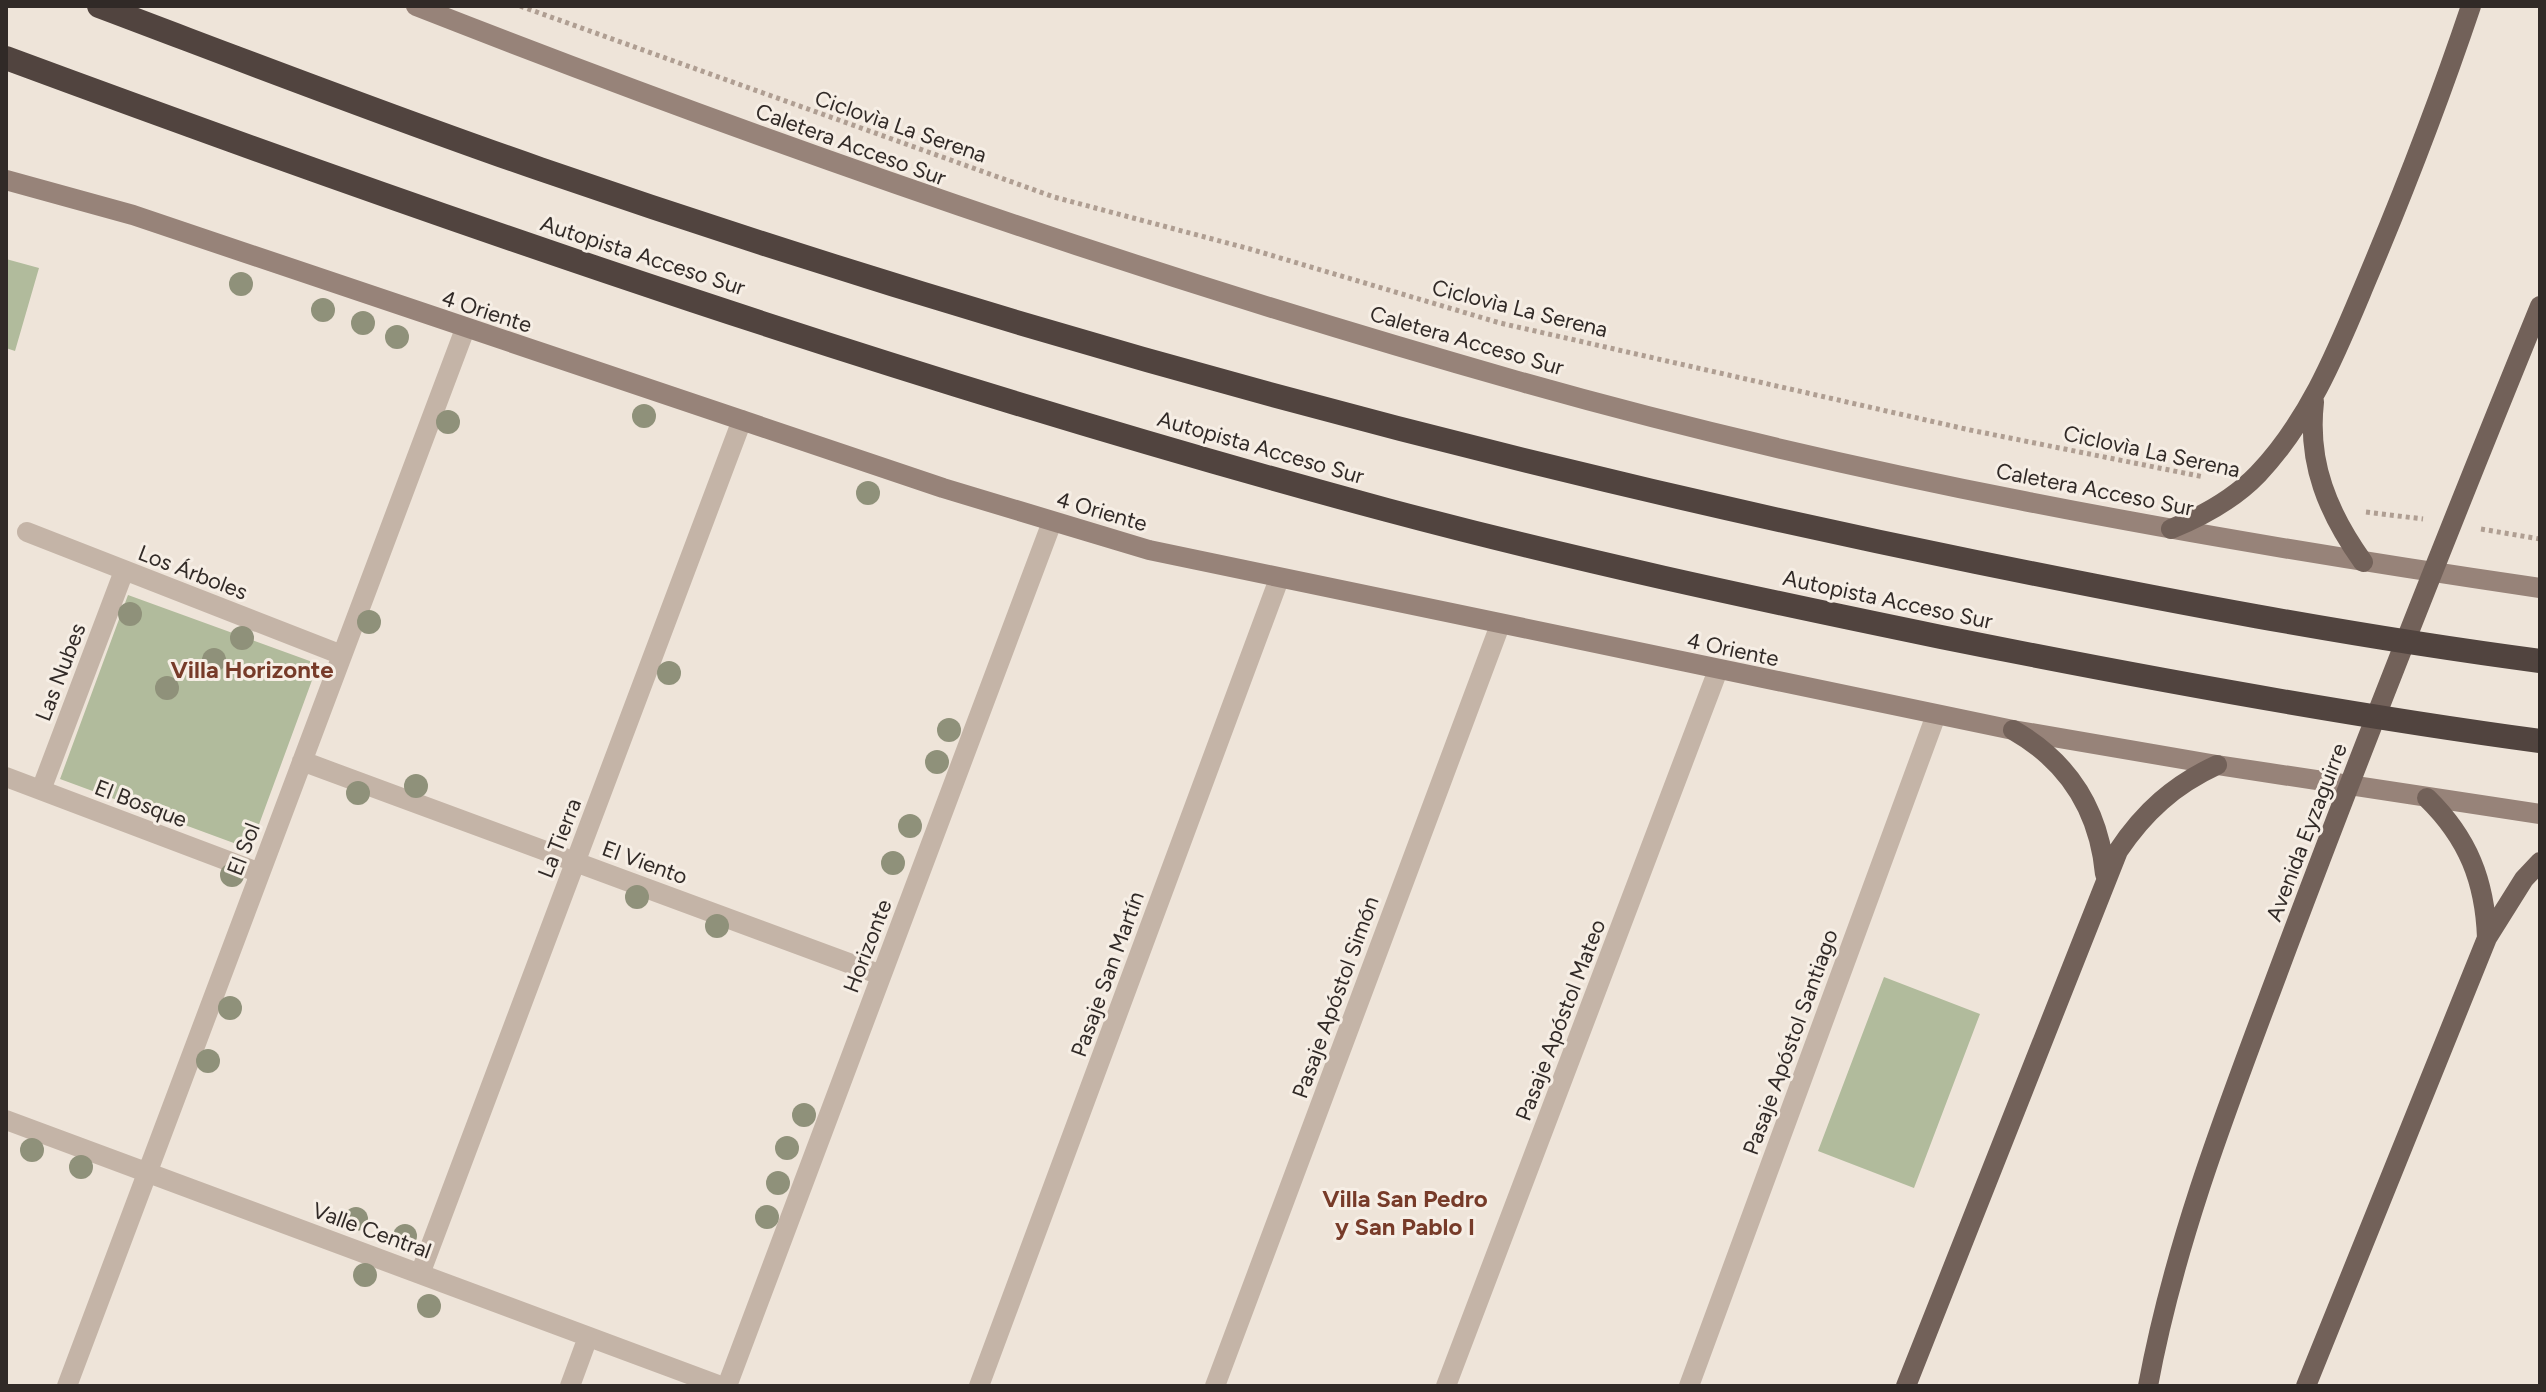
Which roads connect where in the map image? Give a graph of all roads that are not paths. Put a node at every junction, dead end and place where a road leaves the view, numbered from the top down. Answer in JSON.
{"nodes":[{"id":1,"x":99,"y":6,"type":"edge"},
{"id":2,"x":416,"y":6,"type":"edge"},
{"id":3,"x":2471,"y":6,"type":"edge"},
{"id":4,"x":6,"y":58,"type":"edge"},
{"id":5,"x":6,"y":180,"type":"edge"},
{"id":6,"x":2540,"y":306,"type":"edge"},
{"id":7,"x":465,"y":329,"type":"junction"},
{"id":8,"x":2315,"y":397,"type":"junction"},
{"id":9,"x":742,"y":420,"type":"junction"},
{"id":10,"x":1052,"y":522,"type":"junction"},
{"id":11,"x":2171,"y":529,"type":"junction"},
{"id":12,"x":27,"y":532,"type":"dead end"},
{"id":13,"x":2363,"y":562,"type":"junction"},
{"id":14,"x":124,"y":571,"type":"junction"},
{"id":15,"x":1279,"y":579,"type":"junction"},
{"id":16,"x":2540,"y":588,"type":"edge"},
{"id":17,"x":1500,"y":625,"type":"junction"},
{"id":18,"x":342,"y":655,"type":"junction"},
{"id":19,"x":2540,"y":661,"type":"edge"},
{"id":20,"x":1718,"y":670,"type":"junction"},
{"id":21,"x":1936,"y":715,"type":"junction"},
{"id":22,"x":2013,"y":730,"type":"junction"},
{"id":23,"x":2540,"y":741,"type":"edge"},
{"id":24,"x":302,"y":761,"type":"junction"},
{"id":25,"x":2217,"y":765,"type":"junction"},
{"id":26,"x":6,"y":777,"type":"edge"},
{"id":27,"x":41,"y":790,"type":"junction"},
{"id":28,"x":2427,"y":798,"type":"junction"},
{"id":29,"x":2540,"y":814,"type":"edge"},
{"id":30,"x":2540,"y":862,"type":"edge"},
{"id":31,"x":575,"y":863,"type":"junction"},
{"id":32,"x":260,"y":873,"type":"junction"},
{"id":33,"x":2105,"y":878,"type":"junction"},
{"id":34,"x":2487,"y":938,"type":"junction"},
{"id":35,"x":881,"y":975,"type":"junction"},
{"id":36,"x":6,"y":1120,"type":"edge"},
{"id":37,"x":147,"y":1172,"type":"junction"},
{"id":38,"x":420,"y":1274,"type":"junction"},
{"id":39,"x":588,"y":1337,"type":"junction"},
{"id":40,"x":67,"y":1386,"type":"edge"},
{"id":41,"x":570,"y":1386,"type":"edge"},
{"id":42,"x":721,"y":1386,"type":"edge"},
{"id":43,"x":727,"y":1386,"type":"edge"},
{"id":44,"x":979,"y":1386,"type":"edge"},
{"id":45,"x":1215,"y":1386,"type":"edge"},
{"id":46,"x":1446,"y":1386,"type":"edge"},
{"id":47,"x":1689,"y":1386,"type":"edge"},
{"id":48,"x":1906,"y":1386,"type":"edge"},
{"id":49,"x":2148,"y":1386,"type":"edge"},
{"id":50,"x":2306,"y":1386,"type":"edge"}],
"edges":[{"from":1,"to":19,"type":"highway"},
{"from":2,"to":11,"type":"main road","name":"Caletera Acceso Sur"},
{"from":3,"to":8,"type":"main road"},
{"from":4,"to":23,"type":"highway","name":"Autopista Acceso Sur"},
{"from":5,"to":7,"type":"main road","name":"4 Oriente"},
{"from":6,"to":49,"type":"main road","name":"Avenida Eyzaguirre"},
{"from":7,"to":9,"type":"main road","name":"4 Oriente"},
{"from":7,"to":18,"type":"street","name":"El Sol"},
{"from":8,"to":11,"type":"main road"},
{"from":8,"to":13,"type":"main road"},
{"from":9,"to":10,"type":"main road","name":"4 Oriente"},
{"from":9,"to":31,"type":"street","name":"La Tierra"},
{"from":10,"to":15,"type":"main road","name":"4 Oriente"},
{"from":10,"to":35,"type":"street","name":"Horizonte"},
{"from":11,"to":13,"type":"main road","name":"Caletera Acceso Sur"},
{"from":12,"to":14,"type":"street","name":"Los Árboles"},
{"from":13,"to":16,"type":"main road","name":"Caletera Acceso Sur"},
{"from":14,"to":18,"type":"street","name":"Los Árboles"},
{"from":14,"to":27,"type":"street","name":"Las Nubes"},
{"from":15,"to":17,"type":"main road","name":"4 Oriente"},
{"from":15,"to":44,"type":"street","name":"Pasaje San Martín"},
{"from":17,"to":20,"type":"main road","name":"4 Oriente"},
{"from":17,"to":45,"type":"street","name":"Pasaje Apóstol Simón"},
{"from":18,"to":24,"type":"street","name":"El Sol"},
{"from":20,"to":21,"type":"main road","name":"4 Oriente"},
{"from":20,"to":46,"type":"street","name":"Pasaje Apóstol Mateo"},
{"from":21,"to":22,"type":"main road","name":"4 Oriente"},
{"from":21,"to":47,"type":"street","name":"Pasaje Apóstol Santiago"},
{"from":22,"to":25,"type":"main road","name":"4 Oriente"},
{"from":22,"to":33,"type":"main road"},
{"from":24,"to":31,"type":"street","name":"El Viento"},
{"from":24,"to":32,"type":"street","name":"El Sol"},
{"from":25,"to":28,"type":"main road"},
{"from":25,"to":33,"type":"main road"},
{"from":26,"to":27,"type":"street","name":"El Bosque"},
{"from":27,"to":32,"type":"street","name":"El Bosque"},
{"from":28,"to":29,"type":"main road"},
{"from":28,"to":34,"type":"main road"},
{"from":30,"to":34,"type":"main road"},
{"from":31,"to":35,"type":"street","name":"El Viento"},
{"from":31,"to":38,"type":"street","name":"La Tierra"},
{"from":32,"to":37,"type":"street","name":"El Sol"},
{"from":33,"to":48,"type":"main road"},
{"from":34,"to":50,"type":"main road"},
{"from":35,"to":43,"type":"street","name":"Horizonte"},
{"from":36,"to":37,"type":"street","name":"Valle Central"},
{"from":37,"to":38,"type":"street","name":"Valle Central"},
{"from":37,"to":40,"type":"street","name":"El Sol"},
{"from":38,"to":39,"type":"street","name":"Valle Central"},
{"from":39,"to":41,"type":"street"},
{"from":39,"to":42,"type":"street","name":"Valle Central"}]}
